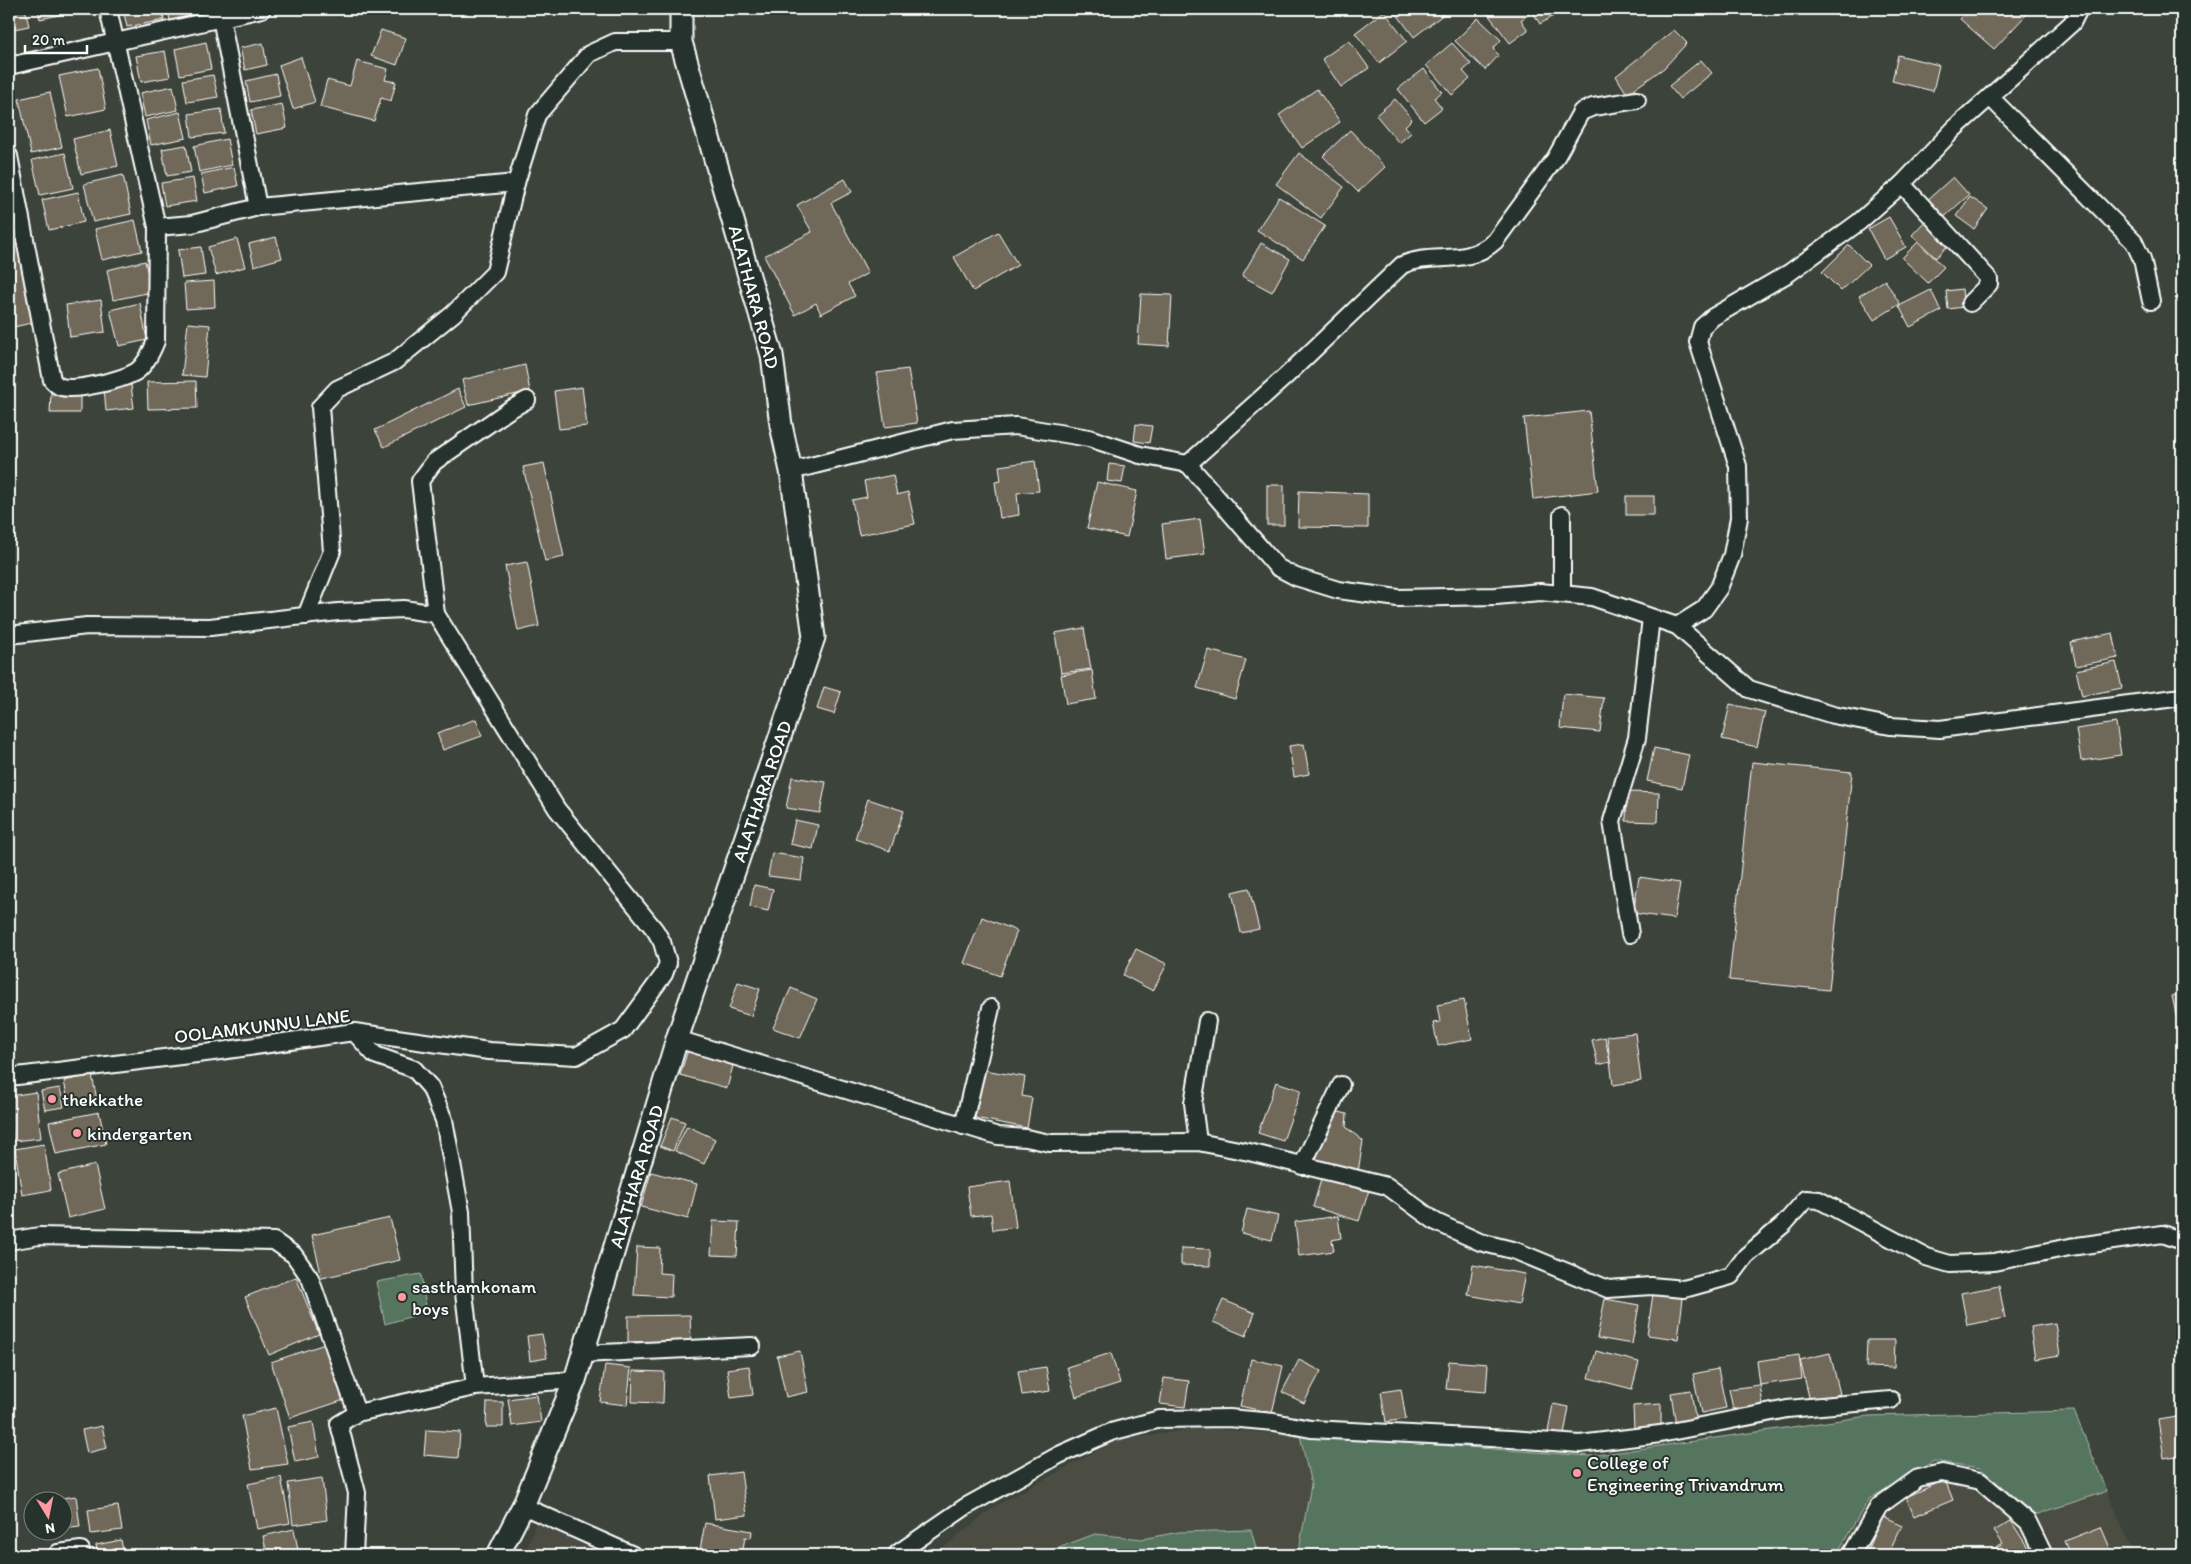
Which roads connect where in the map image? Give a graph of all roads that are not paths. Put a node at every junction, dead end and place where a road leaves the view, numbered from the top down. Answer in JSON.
{"nodes":[{"id":1,"x":108,"y":9,"type":"edge"},
{"id":2,"x":262,"y":9,"type":"edge"},
{"id":3,"x":681,"y":9,"type":"edge"},
{"id":4,"x":2079,"y":9,"type":"edge"},
{"id":5,"x":221,"y":18,"type":"junction"},
{"id":6,"x":116,"y":41,"type":"junction"},
{"id":7,"x":681,"y":42,"type":"junction"},
{"id":8,"x":9,"y":66,"type":"edge"},
{"id":9,"x":1991,"y":98,"type":"junction"},
{"id":10,"x":1637,"y":100,"type":"dead end"},
{"id":11,"x":9,"y":156,"type":"edge"},
{"id":12,"x":516,"y":183,"type":"junction"},
{"id":13,"x":1902,"y":184,"type":"junction"},
{"id":14,"x":258,"y":207,"type":"junction"},
{"id":15,"x":157,"y":227,"type":"junction"},
{"id":16,"x":2151,"y":300,"type":"dead end"},
{"id":17,"x":1970,"y":303,"type":"dead end"},
{"id":18,"x":527,"y":400,"type":"dead end"},
{"id":19,"x":1188,"y":464,"type":"junction"},
{"id":20,"x":791,"y":471,"type":"junction"},
{"id":21,"x":1562,"y":514,"type":"dead end"},
{"id":22,"x":1562,"y":594,"type":"junction"},
{"id":23,"x":436,"y":614,"type":"junction"},
{"id":24,"x":306,"y":616,"type":"junction"},
{"id":25,"x":1651,"y":618,"type":"junction"},
{"id":26,"x":1677,"y":626,"type":"junction"},
{"id":27,"x":9,"y":635,"type":"edge"},
{"id":28,"x":2182,"y":697,"type":"edge"},
{"id":29,"x":1630,"y":934,"type":"dead end"},
{"id":30,"x":991,"y":1008,"type":"dead end"},
{"id":31,"x":1207,"y":1021,"type":"dead end"},
{"id":32,"x":354,"y":1032,"type":"junction"},
{"id":33,"x":678,"y":1039,"type":"junction"},
{"id":34,"x":9,"y":1077,"type":"edge"},
{"id":35,"x":1341,"y":1084,"type":"dead end"},
{"id":36,"x":963,"y":1126,"type":"junction"},
{"id":37,"x":1198,"y":1142,"type":"junction"},
{"id":38,"x":1302,"y":1166,"type":"junction"},
{"id":39,"x":2182,"y":1241,"type":"edge"},
{"id":40,"x":9,"y":1242,"type":"edge"},
{"id":41,"x":752,"y":1346,"type":"dead end"},
{"id":42,"x":581,"y":1354,"type":"junction"},
{"id":43,"x":574,"y":1380,"type":"junction"},
{"id":44,"x":475,"y":1387,"type":"junction"},
{"id":45,"x":1891,"y":1400,"type":"dead end"},
{"id":46,"x":357,"y":1414,"type":"junction"},
{"id":47,"x":523,"y":1506,"type":"junction"},
{"id":48,"x":81,"y":1550,"type":"dead end"},
{"id":49,"x":59,"y":1555,"type":"edge"},
{"id":50,"x":354,"y":1555,"type":"edge"},
{"id":51,"x":498,"y":1555,"type":"edge"},
{"id":52,"x":633,"y":1555,"type":"edge"},
{"id":53,"x":898,"y":1555,"type":"edge"},
{"id":54,"x":1851,"y":1555,"type":"edge"},
{"id":55,"x":2044,"y":1555,"type":"edge"}],
"edges":[{"from":1,"to":6,"type":"street"},
{"from":2,"to":5,"type":"street"},
{"from":3,"to":7,"type":"street","name":"ALATHARA ROAD"},
{"from":4,"to":9,"type":"street"},
{"from":5,"to":6,"type":"street"},
{"from":5,"to":14,"type":"street"},
{"from":6,"to":8,"type":"street"},
{"from":6,"to":15,"type":"street"},
{"from":7,"to":12,"type":"street"},
{"from":7,"to":20,"type":"street","name":"ALATHARA ROAD"},
{"from":9,"to":13,"type":"street"},
{"from":9,"to":16,"type":"street"},
{"from":10,"to":19,"type":"street"},
{"from":11,"to":15,"type":"street"},
{"from":12,"to":14,"type":"street"},
{"from":12,"to":24,"type":"street"},
{"from":13,"to":17,"type":"street"},
{"from":13,"to":26,"type":"street"},
{"from":14,"to":15,"type":"street"},
{"from":18,"to":23,"type":"street"},
{"from":19,"to":20,"type":"street"},
{"from":19,"to":22,"type":"street"},
{"from":20,"to":33,"type":"street","name":"ALATHARA ROAD"},
{"from":21,"to":22,"type":"street"},
{"from":22,"to":25,"type":"street"},
{"from":23,"to":24,"type":"street"},
{"from":23,"to":32,"type":"street","name":"OOLAMKUNNU LANE"},
{"from":24,"to":27,"type":"street"},
{"from":25,"to":26,"type":"street"},
{"from":25,"to":29,"type":"street"},
{"from":26,"to":28,"type":"street"},
{"from":30,"to":36,"type":"street"},
{"from":31,"to":37,"type":"street"},
{"from":32,"to":34,"type":"street","name":"OOLAMKUNNU LANE"},
{"from":32,"to":44,"type":"street"},
{"from":33,"to":36,"type":"street"},
{"from":33,"to":42,"type":"street","name":"ALATHARA ROAD"},
{"from":35,"to":38,"type":"street"},
{"from":36,"to":37,"type":"street"},
{"from":37,"to":38,"type":"street"},
{"from":38,"to":39,"type":"street"},
{"from":40,"to":46,"type":"street"},
{"from":41,"to":42,"type":"street"},
{"from":42,"to":43,"type":"street","name":"ALATHARA ROAD"},
{"from":43,"to":44,"type":"street"},
{"from":43,"to":47,"type":"street","name":"ALATHARA ROAD"},
{"from":44,"to":46,"type":"street"},
{"from":45,"to":53,"type":"street"},
{"from":46,"to":50,"type":"street"},
{"from":47,"to":51,"type":"street","name":"ALATHARA ROAD"},
{"from":47,"to":52,"type":"street"},
{"from":48,"to":49,"type":"street"},
{"from":54,"to":55,"type":"street"}]}
